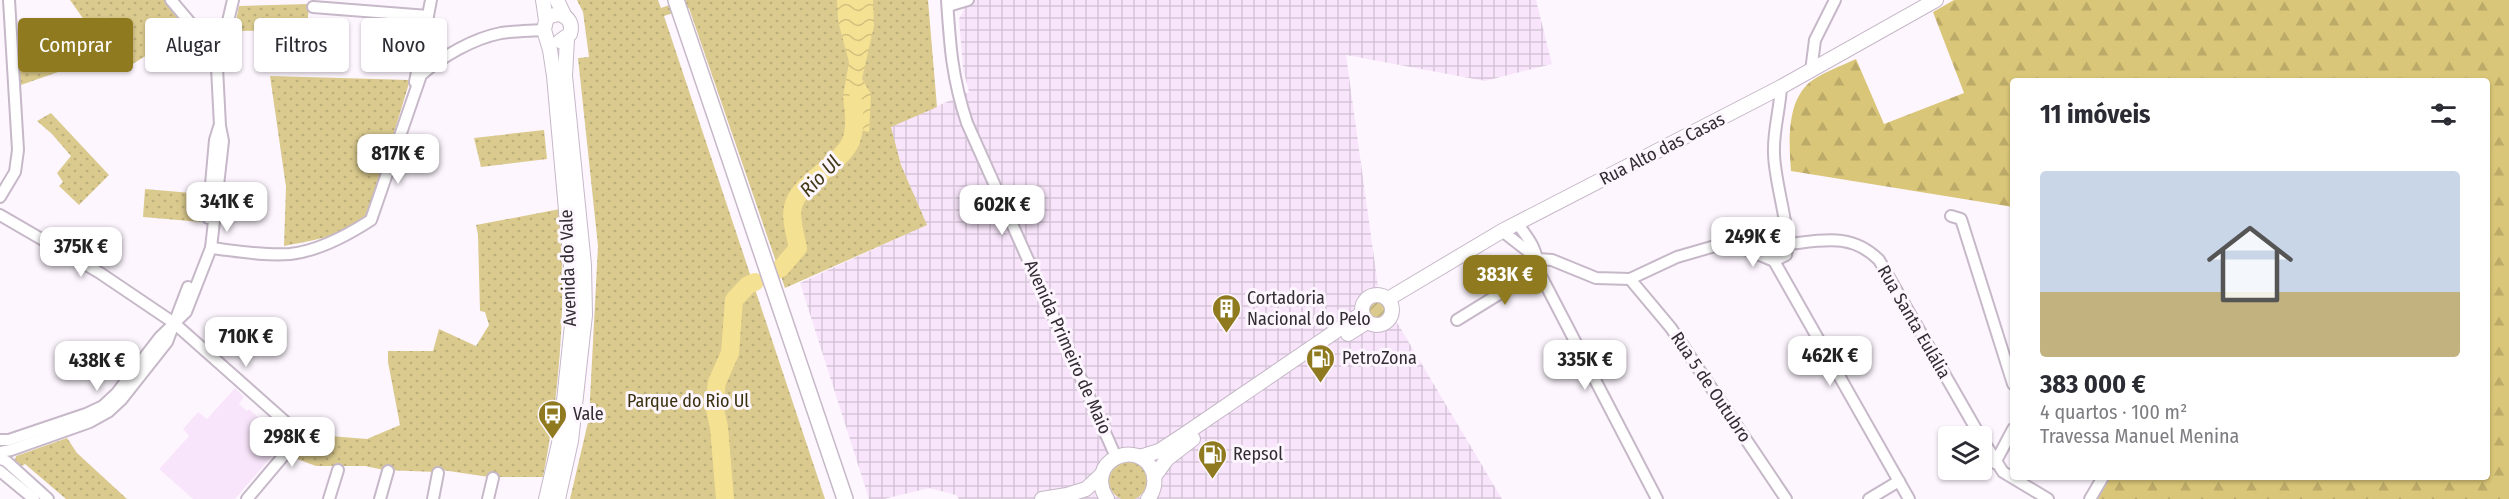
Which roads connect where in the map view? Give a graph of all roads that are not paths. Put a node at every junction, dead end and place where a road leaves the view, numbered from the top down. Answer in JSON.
{"nodes":[{"id":1,"x":9,"y":0,"type":"edge"},
{"id":2,"x":171,"y":0,"type":"edge"},
{"id":3,"x":233,"y":0,"type":"edge"},
{"id":4,"x":431,"y":0,"type":"edge"},
{"id":5,"x":543,"y":0,"type":"edge"},
{"id":6,"x":557,"y":0,"type":"edge"},
{"id":7,"x":668,"y":0,"type":"edge"},
{"id":8,"x":676,"y":0,"type":"edge"},
{"id":9,"x":968,"y":0,"type":"edge"},
{"id":10,"x":1835,"y":0,"type":"edge"},
{"id":11,"x":1936,"y":0,"type":"edge"},
{"id":12,"x":948,"y":3,"type":"edge"},
{"id":13,"x":313,"y":7,"type":"dead end"},
{"id":14,"x":564,"y":15,"type":"junction"},
{"id":15,"x":428,"y":16,"type":"junction"},
{"id":16,"x":186,"y":18,"type":"edge"},
{"id":17,"x":228,"y":18,"type":"edge"},
{"id":18,"x":545,"y":28,"type":"junction"},
{"id":19,"x":567,"y":39,"type":"junction"},
{"id":20,"x":1811,"y":71,"type":"junction"},
{"id":21,"x":217,"y":72,"type":"edge"},
{"id":22,"x":1781,"y":87,"type":"junction"},
{"id":23,"x":415,"y":88,"type":"junction"},
{"id":24,"x":219,"y":126,"type":"junction"},
{"id":25,"x":0,"y":197,"type":"edge"},
{"id":26,"x":0,"y":215,"type":"edge"},
{"id":27,"x":1951,"y":216,"type":"dead end"},
{"id":28,"x":1517,"y":223,"type":"junction"},
{"id":29,"x":1502,"y":231,"type":"junction"},
{"id":30,"x":1789,"y":244,"type":"junction"},
{"id":31,"x":211,"y":248,"type":"junction"},
{"id":32,"x":1774,"y":261,"type":"junction"},
{"id":33,"x":1538,"y":265,"type":"junction"},
{"id":34,"x":1630,"y":279,"type":"junction"},
{"id":35,"x":1388,"y":299,"type":"junction"},
{"id":36,"x":1364,"y":318,"type":"junction"},
{"id":37,"x":1457,"y":320,"type":"dead end"},
{"id":38,"x":174,"y":323,"type":"junction"},
{"id":39,"x":2010,"y":374,"type":"edge"},
{"id":40,"x":1974,"y":426,"type":"edge"},
{"id":41,"x":2010,"y":435,"type":"edge"},
{"id":42,"x":0,"y":440,"type":"edge"},
{"id":43,"x":0,"y":452,"type":"edge"},
{"id":44,"x":1116,"y":457,"type":"junction"},
{"id":45,"x":1140,"y":458,"type":"junction"},
{"id":46,"x":1992,"y":458,"type":"edge"},
{"id":47,"x":0,"y":459,"type":"edge"},
{"id":48,"x":1995,"y":463,"type":"junction"},
{"id":49,"x":338,"y":470,"type":"dead end"},
{"id":50,"x":0,"y":471,"type":"edge"},
{"id":51,"x":388,"y":471,"type":"dead end"},
{"id":52,"x":438,"y":473,"type":"dead end"},
{"id":53,"x":1101,"y":475,"type":"junction"},
{"id":54,"x":2010,"y":476,"type":"edge"},
{"id":55,"x":1154,"y":477,"type":"junction"},
{"id":56,"x":493,"y":478,"type":"dead end"},
{"id":57,"x":2016,"y":480,"type":"edge"},
{"id":58,"x":2101,"y":480,"type":"edge"},
{"id":59,"x":1899,"y":482,"type":"junction"},
{"id":60,"x":254,"y":497,"type":"edge"},
{"id":61,"x":1151,"y":497,"type":"edge"},
{"id":62,"x":34,"y":499,"type":"edge"},
{"id":63,"x":48,"y":499,"type":"edge"},
{"id":64,"x":329,"y":499,"type":"edge"},
{"id":65,"x":380,"y":499,"type":"edge"},
{"id":66,"x":433,"y":499,"type":"edge"},
{"id":67,"x":488,"y":499,"type":"edge"},
{"id":68,"x":546,"y":499,"type":"edge"},
{"id":69,"x":558,"y":499,"type":"edge"},
{"id":70,"x":834,"y":499,"type":"edge"},
{"id":71,"x":845,"y":499,"type":"edge"},
{"id":72,"x":1042,"y":499,"type":"edge"},
{"id":73,"x":1107,"y":499,"type":"edge"},
{"id":74,"x":1657,"y":499,"type":"edge"},
{"id":75,"x":1786,"y":499,"type":"edge"},
{"id":76,"x":1869,"y":499,"type":"edge"},
{"id":77,"x":1910,"y":499,"type":"edge"},
{"id":78,"x":2048,"y":499,"type":"edge"},
{"id":79,"x":2090,"y":499,"type":"edge"}],
"edges":[{"from":1,"to":25,"type":"street"},
{"from":2,"to":16,"type":"street"},
{"from":3,"to":17,"type":"street"},
{"from":4,"to":15,"type":"street"},
{"from":5,"to":18,"type":"main road","name":"Avenida do Vale"},
{"from":6,"to":14,"type":"main road","name":"Avenida do Vale"},
{"from":7,"to":70,"type":"highway"},
{"from":8,"to":71,"type":"highway"},
{"from":9,"to":12,"type":"street"},
{"from":10,"to":20,"type":"street"},
{"from":11,"to":20,"type":"main road","name":"Rua Alto das Casas"},
{"from":12,"to":44,"type":"street","name":"Avenida Primeiro de Maio"},
{"from":13,"to":15,"type":"street"},
{"from":14,"to":18,"type":"main road"},
{"from":14,"to":19,"type":"main road","name":"Avenida do Vale"},
{"from":15,"to":23,"type":"street"},
{"from":18,"to":19,"type":"main road"},
{"from":18,"to":23,"type":"street"},
{"from":18,"to":68,"type":"main road","name":"Avenida do Vale"},
{"from":19,"to":69,"type":"main road","name":"Avenida do Vale"},
{"from":20,"to":22,"type":"main road","name":"Rua Alto das Casas"},
{"from":21,"to":24,"type":"street"},
{"from":22,"to":28,"type":"main road","name":"Rua Alto das Casas"},
{"from":22,"to":30,"type":"street"},
{"from":23,"to":31,"type":"street"},
{"from":24,"to":31,"type":"street"},
{"from":24,"to":38,"type":"street"},
{"from":26,"to":38,"type":"street"},
{"from":27,"to":39,"type":"street"},
{"from":28,"to":29,"type":"main road","name":"Rua Alto das Casas"},
{"from":28,"to":33,"type":"street"},
{"from":29,"to":33,"type":"street"},
{"from":29,"to":35,"type":"main road","name":"Rua Alto das Casas"},
{"from":30,"to":32,"type":"street"},
{"from":30,"to":40,"type":"street","name":"Rua Santa Eulália"},
{"from":31,"to":38,"type":"street"},
{"from":32,"to":34,"type":"street"},
{"from":32,"to":59,"type":"street"},
{"from":33,"to":34,"type":"street"},
{"from":33,"to":37,"type":"street"},
{"from":33,"to":74,"type":"street"},
{"from":34,"to":75,"type":"street","name":"Rua 5 de Outubro"},
{"from":35,"to":36,"type":"main road"},
{"from":35,"to":36,"type":"main road"},
{"from":36,"to":45,"type":"main road"},
{"from":36,"to":55,"type":"main road"},
{"from":38,"to":42,"type":"street"},
{"from":38,"to":43,"type":"street"},
{"from":38,"to":60,"type":"street"},
{"from":41,"to":48,"type":"street"},
{"from":44,"to":45,"type":"main road"},
{"from":44,"to":53,"type":"main road"},
{"from":45,"to":55,"type":"main road"},
{"from":46,"to":48,"type":"street","name":"Rua Santa Eulália"},
{"from":47,"to":63,"type":"street"},
{"from":48,"to":54,"type":"street","name":"Rua Santa Eulália"},
{"from":49,"to":64,"type":"street"},
{"from":50,"to":62,"type":"street"},
{"from":51,"to":65,"type":"street"},
{"from":52,"to":66,"type":"street"},
{"from":53,"to":72,"type":"main road"},
{"from":53,"to":73,"type":"main road"},
{"from":55,"to":61,"type":"main road"},
{"from":56,"to":67,"type":"street"},
{"from":57,"to":78,"type":"street","name":"Rua Santa Eulália"},
{"from":58,"to":79,"type":"street"},
{"from":59,"to":76,"type":"street"},
{"from":59,"to":77,"type":"street"}]}
